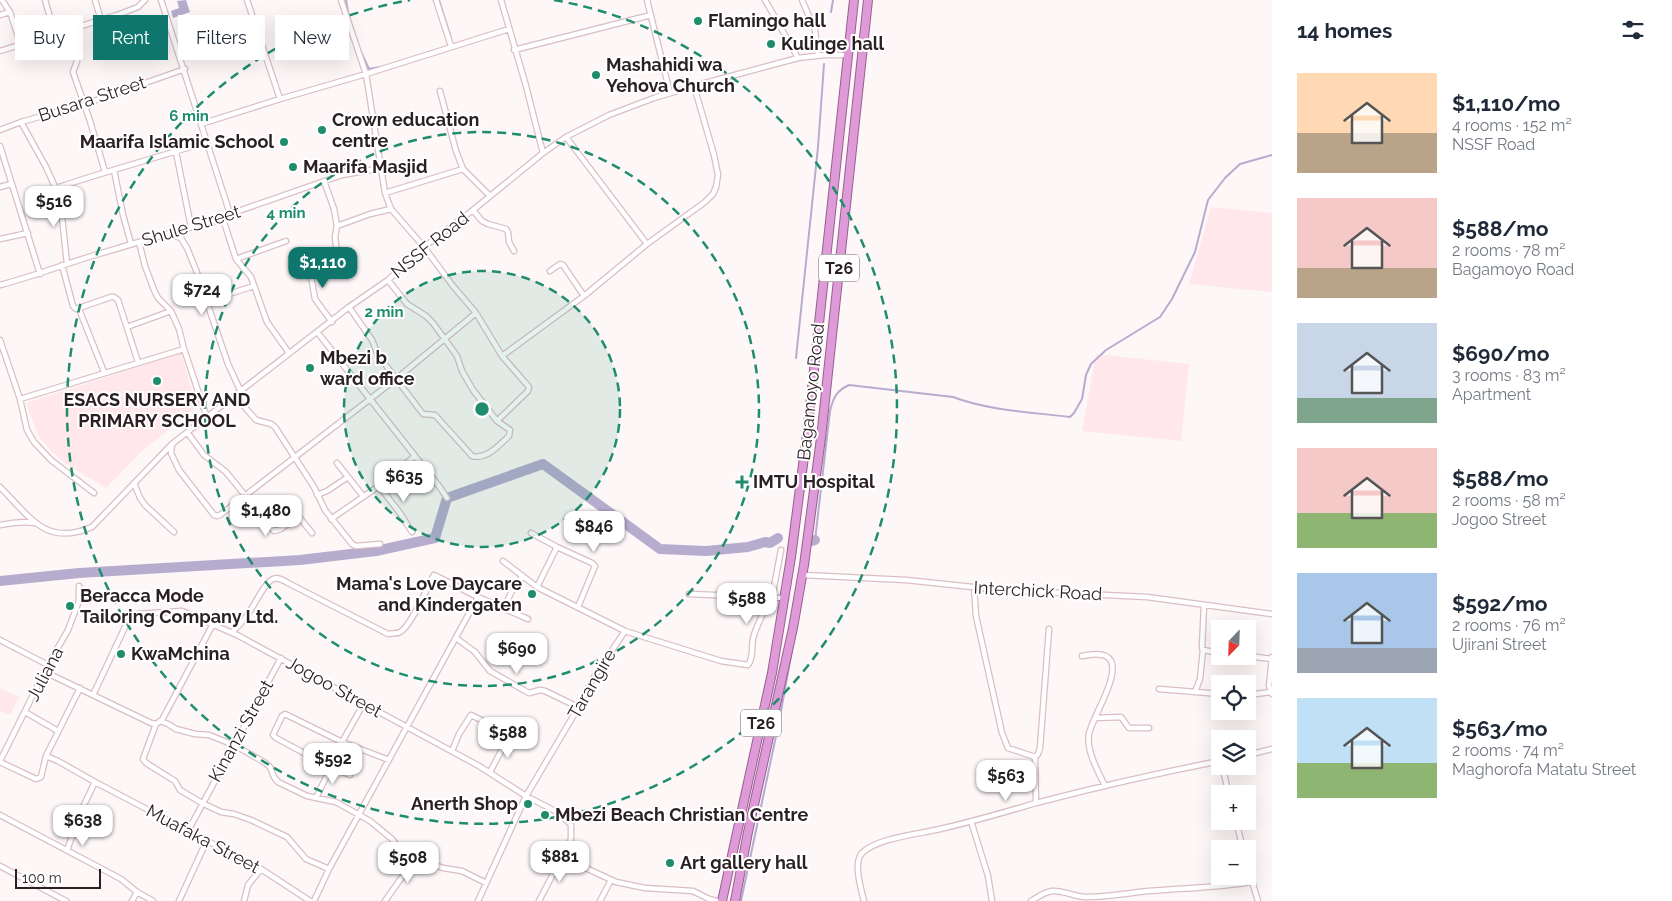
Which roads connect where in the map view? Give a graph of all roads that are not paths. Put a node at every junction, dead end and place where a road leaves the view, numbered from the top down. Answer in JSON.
{"nodes":[{"id":1,"x":2,"y":0,"type":"edge"},
{"id":2,"x":45,"y":0,"type":"edge"},
{"id":3,"x":95,"y":0,"type":"edge"},
{"id":4,"x":136,"y":0,"type":"edge"},
{"id":5,"x":145,"y":0,"type":"edge"},
{"id":6,"x":161,"y":0,"type":"edge"},
{"id":7,"x":247,"y":0,"type":"edge"},
{"id":8,"x":340,"y":0,"type":"edge"},
{"id":9,"x":436,"y":0,"type":"edge"},
{"id":10,"x":501,"y":0,"type":"edge"},
{"id":11,"x":647,"y":0,"type":"edge"},
{"id":12,"x":765,"y":0,"type":"edge"},
{"id":13,"x":802,"y":0,"type":"edge"},
{"id":14,"x":854,"y":0,"type":"edge"},
{"id":15,"x":868,"y":0,"type":"edge"},
{"id":16,"x":138,"y":7,"type":"junction"},
{"id":17,"x":10,"y":12,"type":"junction"},
{"id":18,"x":0,"y":15,"type":"edge"},
{"id":19,"x":49,"y":15,"type":"edge"},
{"id":20,"x":100,"y":15,"type":"edge"},
{"id":21,"x":116,"y":15,"type":"edge"},
{"id":22,"x":651,"y":15,"type":"junction"},
{"id":23,"x":15,"y":27,"type":"edge"},
{"id":24,"x":509,"y":28,"type":"junction"},
{"id":25,"x":451,"y":46,"type":"junction"},
{"id":26,"x":15,"y":47,"type":"edge"},
{"id":27,"x":514,"y":50,"type":"junction"},
{"id":28,"x":0,"y":51,"type":"edge"},
{"id":29,"x":849,"y":54,"type":"junction"},
{"id":30,"x":818,"y":55,"type":"junction"},
{"id":31,"x":798,"y":58,"type":"junction"},
{"id":32,"x":77,"y":60,"type":"edge"},
{"id":33,"x":185,"y":69,"type":"junction"},
{"id":34,"x":366,"y":74,"type":"junction"},
{"id":35,"x":694,"y":86,"type":"junction"},
{"id":36,"x":440,"y":91,"type":"dead end"},
{"id":37,"x":670,"y":93,"type":"junction"},
{"id":38,"x":280,"y":98,"type":"junction"},
{"id":39,"x":85,"y":104,"type":"junction"},
{"id":40,"x":21,"y":122,"type":"junction"},
{"id":41,"x":201,"y":124,"type":"junction"},
{"id":42,"x":0,"y":130,"type":"edge"},
{"id":43,"x":566,"y":137,"type":"junction"},
{"id":44,"x":207,"y":142,"type":"junction"},
{"id":45,"x":0,"y":146,"type":"edge"},
{"id":46,"x":176,"y":152,"type":"junction"},
{"id":47,"x":543,"y":153,"type":"junction"},
{"id":48,"x":382,"y":168,"type":"junction"},
{"id":49,"x":463,"y":169,"type":"junction"},
{"id":50,"x":114,"y":170,"type":"junction"},
{"id":51,"x":105,"y":172,"type":"junction"},
{"id":52,"x":324,"y":181,"type":"junction"},
{"id":53,"x":11,"y":184,"type":"junction"},
{"id":54,"x":0,"y":187,"type":"edge"},
{"id":55,"x":56,"y":188,"type":"junction"},
{"id":56,"x":386,"y":193,"type":"junction"},
{"id":57,"x":490,"y":196,"type":"junction"},
{"id":58,"x":391,"y":209,"type":"junction"},
{"id":59,"x":473,"y":210,"type":"junction"},
{"id":60,"x":230,"y":214,"type":"junction"},
{"id":61,"x":223,"y":218,"type":"junction"},
{"id":62,"x":337,"y":226,"type":"junction"},
{"id":63,"x":191,"y":227,"type":"junction"},
{"id":64,"x":28,"y":233,"type":"junction"},
{"id":65,"x":166,"y":234,"type":"junction"},
{"id":66,"x":0,"y":239,"type":"edge"},
{"id":67,"x":286,"y":240,"type":"dead end"},
{"id":68,"x":139,"y":242,"type":"junction"},
{"id":69,"x":131,"y":244,"type":"junction"},
{"id":70,"x":647,"y":244,"type":"junction"},
{"id":71,"x":424,"y":247,"type":"junction"},
{"id":72,"x":514,"y":251,"type":"dead end"},
{"id":73,"x":236,"y":259,"type":"junction"},
{"id":74,"x":308,"y":260,"type":"dead end"},
{"id":75,"x":338,"y":262,"type":"dead end"},
{"id":76,"x":67,"y":264,"type":"junction"},
{"id":77,"x":62,"y":265,"type":"junction"},
{"id":78,"x":550,"y":271,"type":"dead end"},
{"id":79,"x":40,"y":274,"type":"junction"},
{"id":80,"x":388,"y":280,"type":"junction"},
{"id":81,"x":0,"y":285,"type":"edge"},
{"id":82,"x":254,"y":286,"type":"junction"},
{"id":83,"x":584,"y":296,"type":"junction"},
{"id":84,"x":207,"y":300,"type":"junction"},
{"id":85,"x":349,"y":307,"type":"junction"},
{"id":86,"x":79,"y":309,"type":"junction"},
{"id":87,"x":171,"y":311,"type":"junction"},
{"id":88,"x":476,"y":313,"type":"junction"},
{"id":89,"x":332,"y":322,"type":"junction"},
{"id":90,"x":127,"y":327,"type":"junction"},
{"id":91,"x":318,"y":333,"type":"junction"},
{"id":92,"x":446,"y":339,"type":"junction"},
{"id":93,"x":0,"y":340,"type":"edge"},
{"id":94,"x":184,"y":348,"type":"junction"},
{"id":95,"x":289,"y":353,"type":"junction"},
{"id":96,"x":502,"y":356,"type":"junction"},
{"id":97,"x":138,"y":362,"type":"junction"},
{"id":98,"x":104,"y":372,"type":"junction"},
{"id":99,"x":396,"y":379,"type":"junction"},
{"id":100,"x":241,"y":392,"type":"junction"},
{"id":101,"x":235,"y":396,"type":"junction"},
{"id":102,"x":20,"y":399,"type":"junction"},
{"id":103,"x":371,"y":399,"type":"junction"},
{"id":104,"x":208,"y":418,"type":"junction"},
{"id":105,"x":497,"y":421,"type":"junction"},
{"id":106,"x":187,"y":432,"type":"junction"},
{"id":107,"x":172,"y":444,"type":"junction"},
{"id":108,"x":416,"y":456,"type":"junction"},
{"id":109,"x":295,"y":457,"type":"junction"},
{"id":110,"x":337,"y":463,"type":"dead end"},
{"id":111,"x":348,"y":477,"type":"junction"},
{"id":112,"x":134,"y":483,"type":"junction"},
{"id":113,"x":378,"y":486,"type":"junction"},
{"id":114,"x":0,"y":487,"type":"edge"},
{"id":115,"x":94,"y":493,"type":"dead end"},
{"id":116,"x":317,"y":495,"type":"junction"},
{"id":117,"x":245,"y":496,"type":"junction"},
{"id":118,"x":363,"y":496,"type":"junction"},
{"id":119,"x":447,"y":498,"type":"dead end"},
{"id":120,"x":286,"y":501,"type":"dead end"},
{"id":121,"x":299,"y":516,"type":"junction"},
{"id":122,"x":331,"y":519,"type":"junction"},
{"id":123,"x":37,"y":524,"type":"junction"},
{"id":124,"x":0,"y":526,"type":"edge"},
{"id":125,"x":174,"y":532,"type":"dead end"},
{"id":126,"x":412,"y":532,"type":"dead end"},
{"id":127,"x":312,"y":533,"type":"dead end"},
{"id":128,"x":531,"y":533,"type":"dead end"},
{"id":129,"x":380,"y":544,"type":"dead end"},
{"id":130,"x":557,"y":547,"type":"junction"},
{"id":131,"x":780,"y":550,"type":"dead end"},
{"id":132,"x":503,"y":561,"type":"dead end"},
{"id":133,"x":803,"y":575,"type":"junction"},
{"id":134,"x":523,"y":576,"type":"junction"},
{"id":135,"x":79,"y":586,"type":"dead end"},
{"id":136,"x":537,"y":587,"type":"junction"},
{"id":137,"x":974,"y":588,"type":"junction"},
{"id":138,"x":689,"y":594,"type":"dead end"},
{"id":139,"x":478,"y":598,"type":"junction"},
{"id":140,"x":770,"y":598,"type":"junction"},
{"id":141,"x":785,"y":598,"type":"junction"},
{"id":142,"x":1204,"y":605,"type":"junction"},
{"id":143,"x":578,"y":607,"type":"junction"},
{"id":144,"x":503,"y":609,"type":"junction"},
{"id":145,"x":1272,"y":614,"type":"edge"},
{"id":146,"x":528,"y":619,"type":"dead end"},
{"id":147,"x":213,"y":624,"type":"junction"},
{"id":148,"x":1049,"y":629,"type":"dead end"},
{"id":149,"x":625,"y":631,"type":"junction"},
{"id":150,"x":232,"y":632,"type":"junction"},
{"id":151,"x":456,"y":638,"type":"junction"},
{"id":152,"x":0,"y":640,"type":"edge"},
{"id":153,"x":1203,"y":650,"type":"junction"},
{"id":154,"x":1211,"y":651,"type":"edge"},
{"id":155,"x":1082,"y":656,"type":"dead end"},
{"id":156,"x":1256,"y":657,"type":"edge"},
{"id":157,"x":281,"y":658,"type":"junction"},
{"id":158,"x":1272,"y":658,"type":"edge"},
{"id":159,"x":48,"y":665,"type":"junction"},
{"id":160,"x":45,"y":672,"type":"junction"},
{"id":161,"x":80,"y":688,"type":"junction"},
{"id":162,"x":1159,"y":689,"type":"dead end"},
{"id":163,"x":1195,"y":692,"type":"junction"},
{"id":164,"x":1211,"y":693,"type":"edge"},
{"id":165,"x":1271,"y":693,"type":"edge"},
{"id":166,"x":1256,"y":694,"type":"edge"},
{"id":167,"x":93,"y":695,"type":"junction"},
{"id":168,"x":364,"y":704,"type":"junction"},
{"id":169,"x":578,"y":707,"type":"junction"},
{"id":170,"x":25,"y":712,"type":"junction"},
{"id":171,"x":1095,"y":718,"type":"junction"},
{"id":172,"x":158,"y":723,"type":"junction"},
{"id":173,"x":408,"y":728,"type":"junction"},
{"id":174,"x":1149,"y":728,"type":"dead end"},
{"id":175,"x":58,"y":730,"type":"junction"},
{"id":176,"x":342,"y":742,"type":"junction"},
{"id":177,"x":234,"y":745,"type":"junction"},
{"id":178,"x":1272,"y":749,"type":"edge"},
{"id":179,"x":452,"y":751,"type":"junction"},
{"id":180,"x":1256,"y":752,"type":"edge"},
{"id":181,"x":46,"y":756,"type":"junction"},
{"id":182,"x":1035,"y":757,"type":"junction"},
{"id":183,"x":0,"y":760,"type":"edge"},
{"id":184,"x":389,"y":760,"type":"junction"},
{"id":185,"x":1211,"y":763,"type":"edge"},
{"id":186,"x":330,"y":766,"type":"junction"},
{"id":187,"x":490,"y":772,"type":"junction"},
{"id":188,"x":350,"y":775,"type":"dead end"},
{"id":189,"x":95,"y":782,"type":"junction"},
{"id":190,"x":1105,"y":786,"type":"junction"},
{"id":191,"x":526,"y":796,"type":"junction"},
{"id":192,"x":316,"y":798,"type":"junction"},
{"id":193,"x":202,"y":803,"type":"junction"},
{"id":194,"x":1036,"y":803,"type":"junction"},
{"id":195,"x":360,"y":814,"type":"junction"},
{"id":196,"x":0,"y":815,"type":"edge"},
{"id":197,"x":972,"y":821,"type":"junction"},
{"id":198,"x":188,"y":831,"type":"junction"},
{"id":199,"x":207,"y":840,"type":"junction"},
{"id":200,"x":67,"y":850,"type":"junction"},
{"id":201,"x":562,"y":857,"type":"junction"},
{"id":202,"x":420,"y":859,"type":"junction"},
{"id":203,"x":0,"y":866,"type":"edge"},
{"id":204,"x":261,"y":869,"type":"junction"},
{"id":205,"x":329,"y":869,"type":"junction"},
{"id":206,"x":611,"y":880,"type":"junction"},
{"id":207,"x":486,"y":883,"type":"junction"},
{"id":208,"x":1224,"y":885,"type":"edge"},
{"id":209,"x":1252,"y":885,"type":"edge"},
{"id":210,"x":137,"y":892,"type":"junction"},
{"id":211,"x":66,"y":901,"type":"edge"},
{"id":212,"x":132,"y":901,"type":"edge"},
{"id":213,"x":153,"y":901,"type":"edge"},
{"id":214,"x":178,"y":901,"type":"edge"},
{"id":215,"x":244,"y":901,"type":"edge"},
{"id":216,"x":310,"y":901,"type":"edge"},
{"id":217,"x":314,"y":901,"type":"edge"},
{"id":218,"x":385,"y":901,"type":"edge"},
{"id":219,"x":478,"y":901,"type":"edge"},
{"id":220,"x":539,"y":901,"type":"edge"},
{"id":221,"x":600,"y":901,"type":"edge"},
{"id":222,"x":717,"y":901,"type":"edge"},
{"id":223,"x":722,"y":901,"type":"edge"},
{"id":224,"x":735,"y":901,"type":"edge"},
{"id":225,"x":864,"y":901,"type":"edge"},
{"id":226,"x":992,"y":901,"type":"edge"},
{"id":227,"x":1031,"y":901,"type":"edge"},
{"id":228,"x":1258,"y":901,"type":"edge"}],
"edges":[{"from":1,"to":17,"type":"street"},
{"from":2,"to":19,"type":"street"},
{"from":3,"to":20,"type":"street"},
{"from":4,"to":16,"type":"street"},
{"from":5,"to":16,"type":"street"},
{"from":6,"to":33,"type":"street"},
{"from":7,"to":38,"type":"street"},
{"from":8,"to":34,"type":"street"},
{"from":9,"to":25,"type":"street"},
{"from":10,"to":24,"type":"street"},
{"from":11,"to":22,"type":"street"},
{"from":12,"to":31,"type":"street"},
{"from":13,"to":30,"type":"street"},
{"from":14,"to":29,"type":"highway","name":"Bagamoyo Road","number":"T26"},
{"from":15,"to":133,"type":"highway","name":"Bagamoyo Road","number":"T26"},
{"from":16,"to":21,"type":"street"},
{"from":17,"to":18,"type":"street"},
{"from":17,"to":23,"type":"street"},
{"from":22,"to":27,"type":"street"},
{"from":22,"to":37,"type":"street"},
{"from":24,"to":25,"type":"street"},
{"from":24,"to":27,"type":"street"},
{"from":25,"to":34,"type":"street"},
{"from":26,"to":28,"type":"street"},
{"from":27,"to":47,"type":"street"},
{"from":29,"to":30,"type":"street","name":"NSSF Road"},
{"from":29,"to":141,"type":"highway","name":"Bagamoyo Road","number":"T26"},
{"from":30,"to":31,"type":"street","name":"NSSF Road"},
{"from":31,"to":35,"type":"street","name":"NSSF Road"},
{"from":32,"to":39,"type":"street"},
{"from":33,"to":39,"type":"street","name":"Busara Street"},
{"from":33,"to":41,"type":"street"},
{"from":34,"to":38,"type":"street"},
{"from":34,"to":48,"type":"street"},
{"from":35,"to":37,"type":"street","name":"NSSF Road"},
{"from":35,"to":70,"type":"street"},
{"from":36,"to":49,"type":"street"},
{"from":37,"to":43,"type":"street","name":"NSSF Road"},
{"from":38,"to":41,"type":"street"},
{"from":39,"to":40,"type":"street","name":"Busara Street"},
{"from":39,"to":51,"type":"street"},
{"from":40,"to":42,"type":"street","name":"Busara Street"},
{"from":40,"to":55,"type":"street"},
{"from":41,"to":44,"type":"street"},
{"from":43,"to":47,"type":"street","name":"NSSF Road"},
{"from":43,"to":70,"type":"street"},
{"from":44,"to":46,"type":"street"},
{"from":44,"to":60,"type":"street"},
{"from":45,"to":53,"type":"street"},
{"from":46,"to":50,"type":"street"},
{"from":46,"to":63,"type":"street"},
{"from":47,"to":57,"type":"street","name":"NSSF Road"},
{"from":48,"to":52,"type":"street","name":"Shule Street"},
{"from":48,"to":56,"type":"street"},
{"from":49,"to":56,"type":"street"},
{"from":49,"to":57,"type":"street"},
{"from":50,"to":51,"type":"street"},
{"from":50,"to":69,"type":"street"},
{"from":51,"to":55,"type":"street"},
{"from":52,"to":60,"type":"street","name":"Shule Street"},
{"from":52,"to":62,"type":"street"},
{"from":53,"to":54,"type":"street"},
{"from":53,"to":64,"type":"street"},
{"from":55,"to":76,"type":"street"},
{"from":56,"to":58,"type":"street"},
{"from":57,"to":59,"type":"street","name":"NSSF Road"},
{"from":58,"to":62,"type":"street"},
{"from":58,"to":71,"type":"street"},
{"from":59,"to":71,"type":"street","name":"NSSF Road"},
{"from":59,"to":72,"type":"street"},
{"from":60,"to":61,"type":"street","name":"Shule Street"},
{"from":61,"to":63,"type":"street","name":"Shule Street"},
{"from":61,"to":73,"type":"street"},
{"from":62,"to":75,"type":"street"},
{"from":63,"to":65,"type":"street","name":"Shule Street"},
{"from":64,"to":66,"type":"street"},
{"from":64,"to":79,"type":"street"},
{"from":65,"to":68,"type":"street","name":"Shule Street"},
{"from":65,"to":84,"type":"street"},
{"from":67,"to":73,"type":"street"},
{"from":68,"to":69,"type":"street","name":"Shule Street"},
{"from":68,"to":87,"type":"street"},
{"from":69,"to":76,"type":"street","name":"Shule Street"},
{"from":70,"to":83,"type":"street"},
{"from":71,"to":80,"type":"street","name":"NSSF Road"},
{"from":71,"to":88,"type":"street"},
{"from":73,"to":82,"type":"street"},
{"from":74,"to":89,"type":"street"},
{"from":76,"to":77,"type":"street","name":"Shule Street"},
{"from":77,"to":79,"type":"street","name":"Shule Street"},
{"from":77,"to":86,"type":"street"},
{"from":78,"to":83,"type":"street"},
{"from":79,"to":81,"type":"street","name":"Shule Street"},
{"from":80,"to":85,"type":"street","name":"NSSF Road"},
{"from":80,"to":92,"type":"street"},
{"from":82,"to":84,"type":"street"},
{"from":82,"to":95,"type":"street"},
{"from":83,"to":96,"type":"street"},
{"from":84,"to":100,"type":"street"},
{"from":85,"to":89,"type":"street","name":"NSSF Road"},
{"from":85,"to":99,"type":"street"},
{"from":86,"to":90,"type":"street"},
{"from":86,"to":98,"type":"street"},
{"from":87,"to":90,"type":"street"},
{"from":87,"to":94,"type":"street"},
{"from":88,"to":92,"type":"street"},
{"from":88,"to":96,"type":"street"},
{"from":89,"to":91,"type":"street","name":"NSSF Road"},
{"from":90,"to":97,"type":"street"},
{"from":91,"to":95,"type":"street","name":"NSSF Road"},
{"from":91,"to":103,"type":"street"},
{"from":92,"to":99,"type":"street"},
{"from":92,"to":105,"type":"street"},
{"from":93,"to":102,"type":"street"},
{"from":94,"to":97,"type":"street"},
{"from":94,"to":104,"type":"street"},
{"from":95,"to":100,"type":"street","name":"NSSF Road"},
{"from":96,"to":105,"type":"street"},
{"from":97,"to":98,"type":"street"},
{"from":98,"to":102,"type":"street"},
{"from":99,"to":103,"type":"street"},
{"from":99,"to":105,"type":"street"},
{"from":100,"to":101,"type":"street","name":"NSSF Road"},
{"from":101,"to":104,"type":"street","name":"NSSF Road"},
{"from":101,"to":109,"type":"street"},
{"from":102,"to":115,"type":"street"},
{"from":103,"to":108,"type":"street"},
{"from":103,"to":109,"type":"street"},
{"from":104,"to":106,"type":"street","name":"NSSF Road"},
{"from":106,"to":107,"type":"street","name":"NSSF Road"},
{"from":106,"to":117,"type":"street"},
{"from":107,"to":112,"type":"street","name":"NSSF Road"},
{"from":107,"to":117,"type":"street"},
{"from":108,"to":113,"type":"street"},
{"from":108,"to":119,"type":"street"},
{"from":109,"to":116,"type":"street"},
{"from":109,"to":117,"type":"street"},
{"from":110,"to":111,"type":"street"},
{"from":111,"to":116,"type":"street"},
{"from":111,"to":118,"type":"street"},
{"from":112,"to":123,"type":"street","name":"NSSF Road"},
{"from":112,"to":125,"type":"street"},
{"from":113,"to":118,"type":"street"},
{"from":113,"to":126,"type":"street"},
{"from":114,"to":123,"type":"street"},
{"from":116,"to":122,"type":"street"},
{"from":117,"to":121,"type":"street"},
{"from":118,"to":122,"type":"street"},
{"from":120,"to":121,"type":"street"},
{"from":121,"to":127,"type":"street"},
{"from":122,"to":129,"type":"street"},
{"from":123,"to":124,"type":"street"},
{"from":128,"to":130,"type":"street"},
{"from":130,"to":136,"type":"street"},
{"from":130,"to":143,"type":"street"},
{"from":131,"to":140,"type":"street"},
{"from":132,"to":134,"type":"street"},
{"from":133,"to":137,"type":"street","name":"Interchick Road"},
{"from":133,"to":224,"type":"highway","name":"Bagamoyo Road","number":"T26"},
{"from":134,"to":136,"type":"street"},
{"from":134,"to":144,"type":"street"},
{"from":135,"to":159,"type":"street","name":"Juliana"},
{"from":136,"to":143,"type":"street"},
{"from":137,"to":142,"type":"street","name":"Interchick Road"},
{"from":137,"to":182,"type":"street"},
{"from":138,"to":140,"type":"street"},
{"from":139,"to":144,"type":"street"},
{"from":139,"to":150,"type":"street"},
{"from":139,"to":151,"type":"street"},
{"from":140,"to":141,"type":"street"},
{"from":140,"to":149,"type":"street","name":"Tarangire"},
{"from":141,"to":223,"type":"highway","name":"Bagamoyo Road","number":"T26"},
{"from":142,"to":145,"type":"street","name":"Interchick Road"},
{"from":142,"to":153,"type":"street"},
{"from":143,"to":149,"type":"street"},
{"from":144,"to":146,"type":"street"},
{"from":147,"to":150,"type":"street","name":"Jogoo Street"},
{"from":147,"to":167,"type":"street","name":"Jogoo Street"},
{"from":147,"to":172,"type":"street"},
{"from":148,"to":182,"type":"street"},
{"from":149,"to":169,"type":"street","name":"Tarangire"},
{"from":150,"to":157,"type":"street","name":"Jogoo Street"},
{"from":151,"to":169,"type":"street"},
{"from":151,"to":173,"type":"street"},
{"from":152,"to":159,"type":"street"},
{"from":153,"to":154,"type":"street"},
{"from":153,"to":163,"type":"street"},
{"from":155,"to":171,"type":"street"},
{"from":156,"to":158,"type":"street"},
{"from":157,"to":168,"type":"street","name":"Jogoo Street"},
{"from":157,"to":177,"type":"street","name":"Kinanzi Street"},
{"from":158,"to":165,"type":"street"},
{"from":159,"to":160,"type":"street","name":"Juliana"},
{"from":160,"to":161,"type":"street"},
{"from":160,"to":170,"type":"street","name":"Juliana"},
{"from":161,"to":167,"type":"street"},
{"from":161,"to":175,"type":"street"},
{"from":162,"to":163,"type":"street"},
{"from":163,"to":164,"type":"street"},
{"from":165,"to":166,"type":"street"},
{"from":167,"to":172,"type":"street"},
{"from":168,"to":173,"type":"street","name":"Jogoo Street"},
{"from":168,"to":176,"type":"street"},
{"from":169,"to":191,"type":"street","name":"Tarangire"},
{"from":170,"to":175,"type":"street"},
{"from":170,"to":183,"type":"street","name":"Juliana"},
{"from":171,"to":174,"type":"street"},
{"from":171,"to":190,"type":"street"},
{"from":172,"to":177,"type":"street"},
{"from":172,"to":193,"type":"street"},
{"from":173,"to":179,"type":"street","name":"Jogoo Street"},
{"from":173,"to":184,"type":"street"},
{"from":175,"to":181,"type":"street"},
{"from":176,"to":184,"type":"street"},
{"from":176,"to":186,"type":"street"},
{"from":177,"to":192,"type":"street"},
{"from":177,"to":193,"type":"street","name":"Kinanzi Street"},
{"from":178,"to":180,"type":"street"},
{"from":179,"to":187,"type":"street","name":"Jogoo Street"},
{"from":179,"to":187,"type":"street"},
{"from":181,"to":183,"type":"street"},
{"from":181,"to":189,"type":"street","name":"Muafaka Street"},
{"from":182,"to":194,"type":"street"},
{"from":184,"to":195,"type":"street"},
{"from":185,"to":190,"type":"street"},
{"from":186,"to":188,"type":"street"},
{"from":186,"to":192,"type":"street"},
{"from":187,"to":191,"type":"street","name":"Jogoo Street"},
{"from":189,"to":198,"type":"street","name":"Muafaka Street"},
{"from":189,"to":200,"type":"street"},
{"from":190,"to":194,"type":"street"},
{"from":191,"to":201,"type":"street","name":"Jogoo Street"},
{"from":191,"to":207,"type":"street","name":"Tarangire"},
{"from":192,"to":195,"type":"street"},
{"from":193,"to":198,"type":"street","name":"Kinanzi Street"},
{"from":193,"to":205,"type":"street"},
{"from":194,"to":197,"type":"street"},
{"from":195,"to":202,"type":"street"},
{"from":195,"to":205,"type":"street"},
{"from":196,"to":200,"type":"street"},
{"from":197,"to":225,"type":"street"},
{"from":197,"to":226,"type":"street"},
{"from":198,"to":199,"type":"street","name":"Muafaka Street"},
{"from":199,"to":204,"type":"street","name":"Muafaka Street"},
{"from":199,"to":214,"type":"street"},
{"from":200,"to":210,"type":"street"},
{"from":201,"to":206,"type":"street"},
{"from":201,"to":220,"type":"street"},
{"from":202,"to":207,"type":"street"},
{"from":202,"to":218,"type":"street"},
{"from":203,"to":211,"type":"street"},
{"from":204,"to":215,"type":"street"},
{"from":204,"to":216,"type":"street","name":"Muafaka Street"},
{"from":205,"to":217,"type":"street"},
{"from":206,"to":221,"type":"street"},
{"from":206,"to":222,"type":"street"},
{"from":207,"to":219,"type":"street","name":"Tarangire"},
{"from":208,"to":227,"type":"street"},
{"from":209,"to":228,"type":"street"},
{"from":210,"to":212,"type":"street"},
{"from":210,"to":213,"type":"street"}]}
